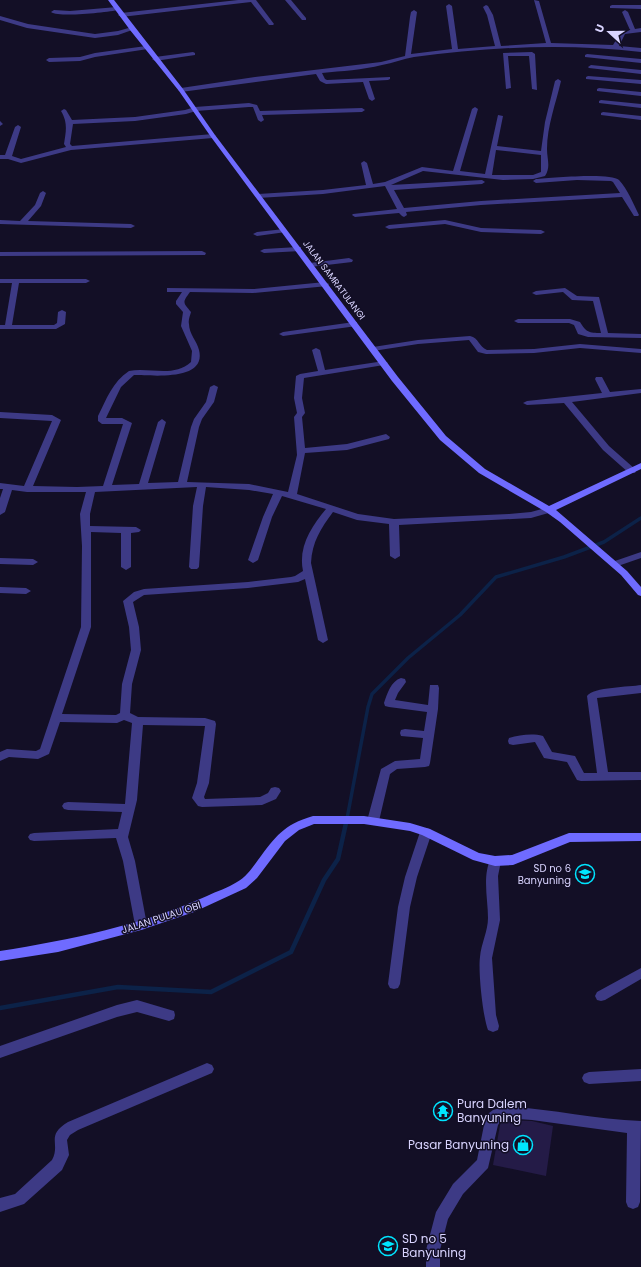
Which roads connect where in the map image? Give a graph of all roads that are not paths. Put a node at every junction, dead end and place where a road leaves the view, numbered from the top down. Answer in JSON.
{"nodes":[{"id":1,"x":111,"y":0,"type":"edge"},
{"id":2,"x":253,"y":0,"type":"edge"},
{"id":3,"x":288,"y":0,"type":"edge"},
{"id":4,"x":536,"y":1,"type":"dead end"},
{"id":5,"x":450,"y":6,"type":"dead end"},
{"id":6,"x":486,"y":7,"type":"dead end"},
{"id":7,"x":612,"y":7,"type":"dead end"},
{"id":8,"x":641,"y":7,"type":"edge"},
{"id":9,"x":54,"y":12,"type":"dead end"},
{"id":10,"x":119,"y":12,"type":"junction"},
{"id":11,"x":414,"y":12,"type":"dead end"},
{"id":12,"x":625,"y":12,"type":"dead end"},
{"id":13,"x":0,"y":18,"type":"edge"},
{"id":14,"x":304,"y":19,"type":"dead end"},
{"id":15,"x":271,"y":24,"type":"dead end"},
{"id":16,"x":132,"y":29,"type":"junction"},
{"id":17,"x":641,"y":30,"type":"edge"},
{"id":18,"x":633,"y":31,"type":"junction"},
{"id":19,"x":549,"y":45,"type":"junction"},
{"id":20,"x":498,"y":47,"type":"junction"},
{"id":21,"x":509,"y":47,"type":"junction"},
{"id":22,"x":615,"y":47,"type":"junction"},
{"id":23,"x":146,"y":48,"type":"junction"},
{"id":24,"x":641,"y":50,"type":"edge"},
{"id":25,"x":455,"y":51,"type":"junction"},
{"id":26,"x":193,"y":54,"type":"dead end"},
{"id":27,"x":514,"y":54,"type":"junction"},
{"id":28,"x":587,"y":56,"type":"dead end"},
{"id":29,"x":408,"y":57,"type":"junction"},
{"id":30,"x":155,"y":59,"type":"junction"},
{"id":31,"x":49,"y":60,"type":"dead end"},
{"id":32,"x":641,"y":61,"type":"edge"},
{"id":33,"x":591,"y":67,"type":"dead end"},
{"id":34,"x":318,"y":71,"type":"junction"},
{"id":35,"x":641,"y":72,"type":"edge"},
{"id":36,"x":388,"y":78,"type":"dead end"},
{"id":37,"x":588,"y":78,"type":"dead end"},
{"id":38,"x":365,"y":80,"type":"junction"},
{"id":39,"x":558,"y":81,"type":"dead end"},
{"id":40,"x":641,"y":82,"type":"edge"},
{"id":41,"x":508,"y":88,"type":"dead end"},
{"id":42,"x":536,"y":89,"type":"dead end"},
{"id":43,"x":180,"y":90,"type":"junction"},
{"id":44,"x":599,"y":90,"type":"dead end"},
{"id":45,"x":641,"y":94,"type":"edge"},
{"id":46,"x":372,"y":99,"type":"dead end"},
{"id":47,"x":600,"y":102,"type":"dead end"},
{"id":48,"x":641,"y":106,"type":"edge"},
{"id":49,"x":195,"y":109,"type":"junction"},
{"id":50,"x":475,"y":109,"type":"dead end"},
{"id":51,"x":362,"y":110,"type":"dead end"},
{"id":52,"x":64,"y":111,"type":"dead end"},
{"id":53,"x":258,"y":113,"type":"junction"},
{"id":54,"x":603,"y":114,"type":"dead end"},
{"id":55,"x":500,"y":116,"type":"dead end"},
{"id":56,"x":641,"y":118,"type":"edge"},
{"id":57,"x":261,"y":120,"type":"dead end"},
{"id":58,"x":70,"y":122,"type":"junction"},
{"id":59,"x":18,"y":127,"type":"dead end"},
{"id":60,"x":213,"y":136,"type":"junction"},
{"id":61,"x":70,"y":148,"type":"junction"},
{"id":62,"x":493,"y":148,"type":"junction"},
{"id":63,"x":544,"y":153,"type":"junction"},
{"id":64,"x":0,"y":157,"type":"edge"},
{"id":65,"x":8,"y":157,"type":"junction"},
{"id":66,"x":364,"y":163,"type":"dead end"},
{"id":67,"x":456,"y":173,"type":"junction"},
{"id":68,"x":488,"y":177,"type":"junction"},
{"id":69,"x":388,"y":186,"type":"junction"},
{"id":70,"x":370,"y":187,"type":"junction"},
{"id":71,"x":43,"y":193,"type":"dead end"},
{"id":72,"x":623,"y":195,"type":"junction"},
{"id":73,"x":258,"y":196,"type":"junction"},
{"id":74,"x":401,"y":210,"type":"junction"},
{"id":75,"x":354,"y":215,"type":"dead end"},
{"id":76,"x":636,"y":215,"type":"dead end"},
{"id":77,"x":0,"y":222,"type":"edge"},
{"id":78,"x":22,"y":223,"type":"junction"},
{"id":79,"x":409,"y":225,"type":"junction"},
{"id":80,"x":131,"y":226,"type":"dead end"},
{"id":81,"x":388,"y":227,"type":"dead end"},
{"id":82,"x":284,"y":231,"type":"junction"},
{"id":83,"x":541,"y":232,"type":"dead end"},
{"id":84,"x":257,"y":234,"type":"dead end"},
{"id":85,"x":298,"y":249,"type":"junction"},
{"id":86,"x":264,"y":251,"type":"dead end"},
{"id":87,"x":202,"y":253,"type":"dead end"},
{"id":88,"x":0,"y":254,"type":"edge"},
{"id":89,"x":349,"y":260,"type":"dead end"},
{"id":90,"x":310,"y":265,"type":"junction"},
{"id":91,"x":0,"y":281,"type":"edge"},
{"id":92,"x":16,"y":281,"type":"junction"},
{"id":93,"x":86,"y":281,"type":"dead end"},
{"id":94,"x":325,"y":284,"type":"junction"},
{"id":95,"x":170,"y":290,"type":"dead end"},
{"id":96,"x":187,"y":290,"type":"junction"},
{"id":97,"x":536,"y":293,"type":"dead end"},
{"id":98,"x":62,"y":312,"type":"dead end"},
{"id":99,"x":518,"y":322,"type":"dead end"},
{"id":100,"x":354,"y":324,"type":"junction"},
{"id":101,"x":4,"y":327,"type":"edge"},
{"id":102,"x":284,"y":334,"type":"dead end"},
{"id":103,"x":605,"y":335,"type":"junction"},
{"id":104,"x":641,"y":336,"type":"edge"},
{"id":105,"x":373,"y":348,"type":"junction"},
{"id":106,"x":316,"y":350,"type":"dead end"},
{"id":107,"x":641,"y":350,"type":"edge"},
{"id":108,"x":384,"y":364,"type":"junction"},
{"id":109,"x":322,"y":372,"type":"junction"},
{"id":110,"x":600,"y":379,"type":"dead end"},
{"id":111,"x":214,"y":387,"type":"dead end"},
{"id":112,"x":641,"y":391,"type":"edge"},
{"id":113,"x":607,"y":395,"type":"junction"},
{"id":114,"x":566,"y":400,"type":"junction"},
{"id":115,"x":527,"y":403,"type":"dead end"},
{"id":116,"x":0,"y":415,"type":"edge"},
{"id":117,"x":162,"y":422,"type":"dead end"},
{"id":118,"x":386,"y":437,"type":"dead end"},
{"id":119,"x":302,"y":451,"type":"junction"},
{"id":120,"x":641,"y":466,"type":"edge"},
{"id":121,"x":632,"y":471,"type":"junction"},
{"id":122,"x":202,"y":484,"type":"junction"},
{"id":123,"x":182,"y":485,"type":"junction"},
{"id":124,"x":143,"y":486,"type":"junction"},
{"id":125,"x":4,"y":487,"type":"edge"},
{"id":126,"x":27,"y":489,"type":"junction"},
{"id":127,"x":106,"y":489,"type":"junction"},
{"id":128,"x":91,"y":490,"type":"junction"},
{"id":129,"x":278,"y":492,"type":"junction"},
{"id":130,"x":292,"y":495,"type":"junction"},
{"id":131,"x":331,"y":509,"type":"junction"},
{"id":132,"x":549,"y":510,"type":"junction"},
{"id":133,"x":0,"y":512,"type":"edge"},
{"id":134,"x":394,"y":522,"type":"junction"},
{"id":135,"x":86,"y":528,"type":"junction"},
{"id":136,"x":126,"y":530,"type":"junction"},
{"id":137,"x":136,"y":530,"type":"dead end"},
{"id":138,"x":641,"y":555,"type":"edge"},
{"id":139,"x":395,"y":556,"type":"dead end"},
{"id":140,"x":253,"y":560,"type":"dead end"},
{"id":141,"x":0,"y":561,"type":"edge"},
{"id":142,"x":33,"y":562,"type":"dead end"},
{"id":143,"x":615,"y":564,"type":"junction"},
{"id":144,"x":126,"y":567,"type":"dead end"},
{"id":145,"x":194,"y":567,"type":"dead end"},
{"id":146,"x":308,"y":572,"type":"junction"},
{"id":147,"x":0,"y":590,"type":"edge"},
{"id":148,"x":26,"y":591,"type":"dead end"},
{"id":149,"x":641,"y":593,"type":"edge"},
{"id":150,"x":323,"y":640,"type":"dead end"},
{"id":151,"x":402,"y":682,"type":"dead end"},
{"id":152,"x":434,"y":688,"type":"dead end"},
{"id":153,"x":641,"y":689,"type":"edge"},
{"id":154,"x":433,"y":710,"type":"junction"},
{"id":155,"x":126,"y":715,"type":"junction"},
{"id":156,"x":57,"y":718,"type":"junction"},
{"id":157,"x":138,"y":720,"type":"junction"},
{"id":158,"x":405,"y":733,"type":"dead end"},
{"id":159,"x":429,"y":735,"type":"junction"},
{"id":160,"x":513,"y":741,"type":"dead end"},
{"id":161,"x":0,"y":758,"type":"edge"},
{"id":162,"x":604,"y":776,"type":"junction"},
{"id":163,"x":641,"y":776,"type":"edge"},
{"id":164,"x":275,"y":790,"type":"dead end"},
{"id":165,"x":68,"y":806,"type":"dead end"},
{"id":166,"x":129,"y":808,"type":"junction"},
{"id":167,"x":369,"y":821,"type":"junction"},
{"id":168,"x":426,"y":832,"type":"junction"},
{"id":169,"x":122,"y":833,"type":"junction"},
{"id":170,"x":34,"y":837,"type":"dead end"},
{"id":171,"x":641,"y":837,"type":"edge"},
{"id":172,"x":496,"y":862,"type":"junction"},
{"id":173,"x":141,"y":925,"type":"junction"},
{"id":174,"x":0,"y":956,"type":"edge"},
{"id":175,"x":641,"y":973,"type":"edge"},
{"id":176,"x":394,"y":984,"type":"dead end"},
{"id":177,"x":601,"y":996,"type":"dead end"},
{"id":178,"x":169,"y":1015,"type":"dead end"},
{"id":179,"x":493,"y":1026,"type":"dead end"},
{"id":180,"x":0,"y":1052,"type":"edge"},
{"id":181,"x":207,"y":1069,"type":"dead end"},
{"id":182,"x":641,"y":1075,"type":"edge"},
{"id":183,"x":589,"y":1078,"type":"dead end"},
{"id":184,"x":638,"y":1127,"type":"edge"},
{"id":185,"x":633,"y":1202,"type":"dead end"},
{"id":186,"x":0,"y":1205,"type":"edge"},
{"id":187,"x":433,"y":1267,"type":"edge"}],
"edges":[{"from":1,"to":10,"type":"main road","name":"JALAN SAMRATULANGI"},
{"from":2,"to":10,"type":"street"},
{"from":2,"to":15,"type":"street"},
{"from":3,"to":14,"type":"street"},
{"from":4,"to":19,"type":"street"},
{"from":5,"to":25,"type":"street"},
{"from":6,"to":20,"type":"street"},
{"from":7,"to":8,"type":"street"},
{"from":9,"to":10,"type":"street"},
{"from":10,"to":16,"type":"main road","name":"JALAN SAMRATULANGI"},
{"from":11,"to":29,"type":"street"},
{"from":12,"to":18,"type":"street"},
{"from":13,"to":16,"type":"street"},
{"from":16,"to":23,"type":"main road","name":"JALAN SAMRATULANGI"},
{"from":17,"to":18,"type":"street"},
{"from":18,"to":22,"type":"street"},
{"from":19,"to":21,"type":"street"},
{"from":19,"to":22,"type":"street"},
{"from":20,"to":21,"type":"street"},
{"from":20,"to":25,"type":"street"},
{"from":21,"to":27,"type":"street"},
{"from":22,"to":24,"type":"street"},
{"from":23,"to":30,"type":"main road","name":"JALAN SAMRATULANGI"},
{"from":23,"to":31,"type":"street"},
{"from":25,"to":29,"type":"street"},
{"from":26,"to":30,"type":"street"},
{"from":27,"to":41,"type":"street"},
{"from":27,"to":42,"type":"street"},
{"from":28,"to":32,"type":"street"},
{"from":29,"to":34,"type":"street"},
{"from":30,"to":43,"type":"main road","name":"JALAN SAMRATULANGI"},
{"from":33,"to":35,"type":"street"},
{"from":34,"to":38,"type":"street"},
{"from":34,"to":43,"type":"street"},
{"from":36,"to":38,"type":"street"},
{"from":37,"to":40,"type":"street"},
{"from":38,"to":46,"type":"street"},
{"from":39,"to":63,"type":"street"},
{"from":43,"to":49,"type":"main road","name":"JALAN SAMRATULANGI"},
{"from":44,"to":45,"type":"street"},
{"from":47,"to":48,"type":"street"},
{"from":49,"to":53,"type":"street"},
{"from":49,"to":58,"type":"street"},
{"from":49,"to":60,"type":"main road","name":"JALAN SAMRATULANGI"},
{"from":50,"to":67,"type":"street"},
{"from":51,"to":53,"type":"street"},
{"from":52,"to":58,"type":"street"},
{"from":53,"to":57,"type":"street"},
{"from":54,"to":56,"type":"street"},
{"from":55,"to":62,"type":"street"},
{"from":58,"to":61,"type":"street"},
{"from":59,"to":65,"type":"street"},
{"from":60,"to":61,"type":"street"},
{"from":60,"to":73,"type":"main road","name":"JALAN SAMRATULANGI"},
{"from":61,"to":65,"type":"street"},
{"from":62,"to":63,"type":"street"},
{"from":62,"to":68,"type":"street"},
{"from":63,"to":68,"type":"street"},
{"from":64,"to":65,"type":"street"},
{"from":66,"to":70,"type":"street"},
{"from":67,"to":68,"type":"street"},
{"from":67,"to":69,"type":"street"},
{"from":69,"to":70,"type":"street"},
{"from":69,"to":72,"type":"street"},
{"from":69,"to":74,"type":"street"},
{"from":70,"to":73,"type":"street"},
{"from":71,"to":78,"type":"street"},
{"from":72,"to":74,"type":"street"},
{"from":72,"to":76,"type":"street"},
{"from":73,"to":82,"type":"main road","name":"JALAN SAMRATULANGI"},
{"from":74,"to":75,"type":"street"},
{"from":74,"to":79,"type":"street"},
{"from":77,"to":78,"type":"street"},
{"from":78,"to":80,"type":"street"},
{"from":79,"to":81,"type":"street"},
{"from":79,"to":83,"type":"street"},
{"from":82,"to":84,"type":"street"},
{"from":82,"to":85,"type":"main road","name":"JALAN SAMRATULANGI"},
{"from":85,"to":86,"type":"street"},
{"from":85,"to":90,"type":"main road","name":"JALAN SAMRATULANGI"},
{"from":87,"to":88,"type":"street"},
{"from":89,"to":90,"type":"street"},
{"from":90,"to":94,"type":"main road","name":"JALAN SAMRATULANGI"},
{"from":91,"to":92,"type":"street"},
{"from":92,"to":93,"type":"street"},
{"from":92,"to":101,"type":"street"},
{"from":94,"to":96,"type":"street"},
{"from":94,"to":100,"type":"main road","name":"JALAN SAMRATULANGI"},
{"from":95,"to":96,"type":"street"},
{"from":96,"to":127,"type":"street"},
{"from":97,"to":103,"type":"street"},
{"from":98,"to":101,"type":"street"},
{"from":99,"to":103,"type":"street"},
{"from":100,"to":102,"type":"street"},
{"from":100,"to":105,"type":"main road","name":"JALAN SAMRATULANGI"},
{"from":103,"to":104,"type":"street"},
{"from":105,"to":107,"type":"street"},
{"from":105,"to":108,"type":"main road","name":"JALAN SAMRATULANGI"},
{"from":106,"to":109,"type":"street"},
{"from":108,"to":109,"type":"street"},
{"from":108,"to":132,"type":"main road","name":"JALAN SAMRATULANGI"},
{"from":109,"to":119,"type":"street"},
{"from":110,"to":113,"type":"street"},
{"from":111,"to":123,"type":"street"},
{"from":112,"to":113,"type":"street"},
{"from":113,"to":114,"type":"street"},
{"from":114,"to":115,"type":"street"},
{"from":114,"to":121,"type":"street"},
{"from":116,"to":126,"type":"street"},
{"from":117,"to":124,"type":"street"},
{"from":118,"to":119,"type":"street"},
{"from":119,"to":130,"type":"street"},
{"from":120,"to":121,"type":"main road"},
{"from":121,"to":132,"type":"main road"},
{"from":122,"to":123,"type":"street"},
{"from":122,"to":129,"type":"street"},
{"from":122,"to":145,"type":"street"},
{"from":123,"to":124,"type":"street"},
{"from":124,"to":127,"type":"street"},
{"from":125,"to":126,"type":"street"},
{"from":125,"to":133,"type":"street"},
{"from":126,"to":128,"type":"street"},
{"from":127,"to":128,"type":"street"},
{"from":128,"to":135,"type":"street"},
{"from":129,"to":130,"type":"street"},
{"from":129,"to":140,"type":"street"},
{"from":130,"to":131,"type":"street"},
{"from":131,"to":134,"type":"street"},
{"from":131,"to":146,"type":"street"},
{"from":132,"to":134,"type":"street"},
{"from":132,"to":143,"type":"main road","name":"JALAN SAMRATULANGI"},
{"from":134,"to":139,"type":"street"},
{"from":135,"to":136,"type":"street"},
{"from":135,"to":156,"type":"street"},
{"from":136,"to":137,"type":"street"},
{"from":136,"to":144,"type":"street"},
{"from":138,"to":143,"type":"street"},
{"from":141,"to":142,"type":"street"},
{"from":143,"to":149,"type":"main road","name":"JALAN SAMRATULANGI"},
{"from":146,"to":150,"type":"street"},
{"from":146,"to":155,"type":"street"},
{"from":147,"to":148,"type":"street"},
{"from":151,"to":154,"type":"street"},
{"from":152,"to":154,"type":"street"},
{"from":153,"to":162,"type":"street"},
{"from":154,"to":159,"type":"street"},
{"from":155,"to":156,"type":"street"},
{"from":155,"to":157,"type":"street"},
{"from":156,"to":161,"type":"street"},
{"from":157,"to":164,"type":"street"},
{"from":157,"to":166,"type":"street"},
{"from":158,"to":159,"type":"street"},
{"from":159,"to":167,"type":"street"},
{"from":160,"to":162,"type":"street"},
{"from":162,"to":163,"type":"street"},
{"from":165,"to":166,"type":"street"},
{"from":166,"to":169,"type":"street"},
{"from":167,"to":168,"type":"main road","name":"JALAN PULAU OBI"},
{"from":167,"to":173,"type":"main road","name":"JALAN PULAU OBI"},
{"from":168,"to":172,"type":"main road","name":"JALAN PULAU OBI"},
{"from":168,"to":176,"type":"street"},
{"from":169,"to":170,"type":"street"},
{"from":169,"to":173,"type":"street"},
{"from":171,"to":172,"type":"main road","name":"JALAN PULAU OBI"},
{"from":172,"to":179,"type":"street"},
{"from":173,"to":174,"type":"main road","name":"JALAN PULAU OBI"},
{"from":175,"to":177,"type":"street"},
{"from":178,"to":180,"type":"street"},
{"from":181,"to":186,"type":"street"},
{"from":182,"to":183,"type":"street"},
{"from":184,"to":185,"type":"street"},
{"from":184,"to":187,"type":"street"}]}
